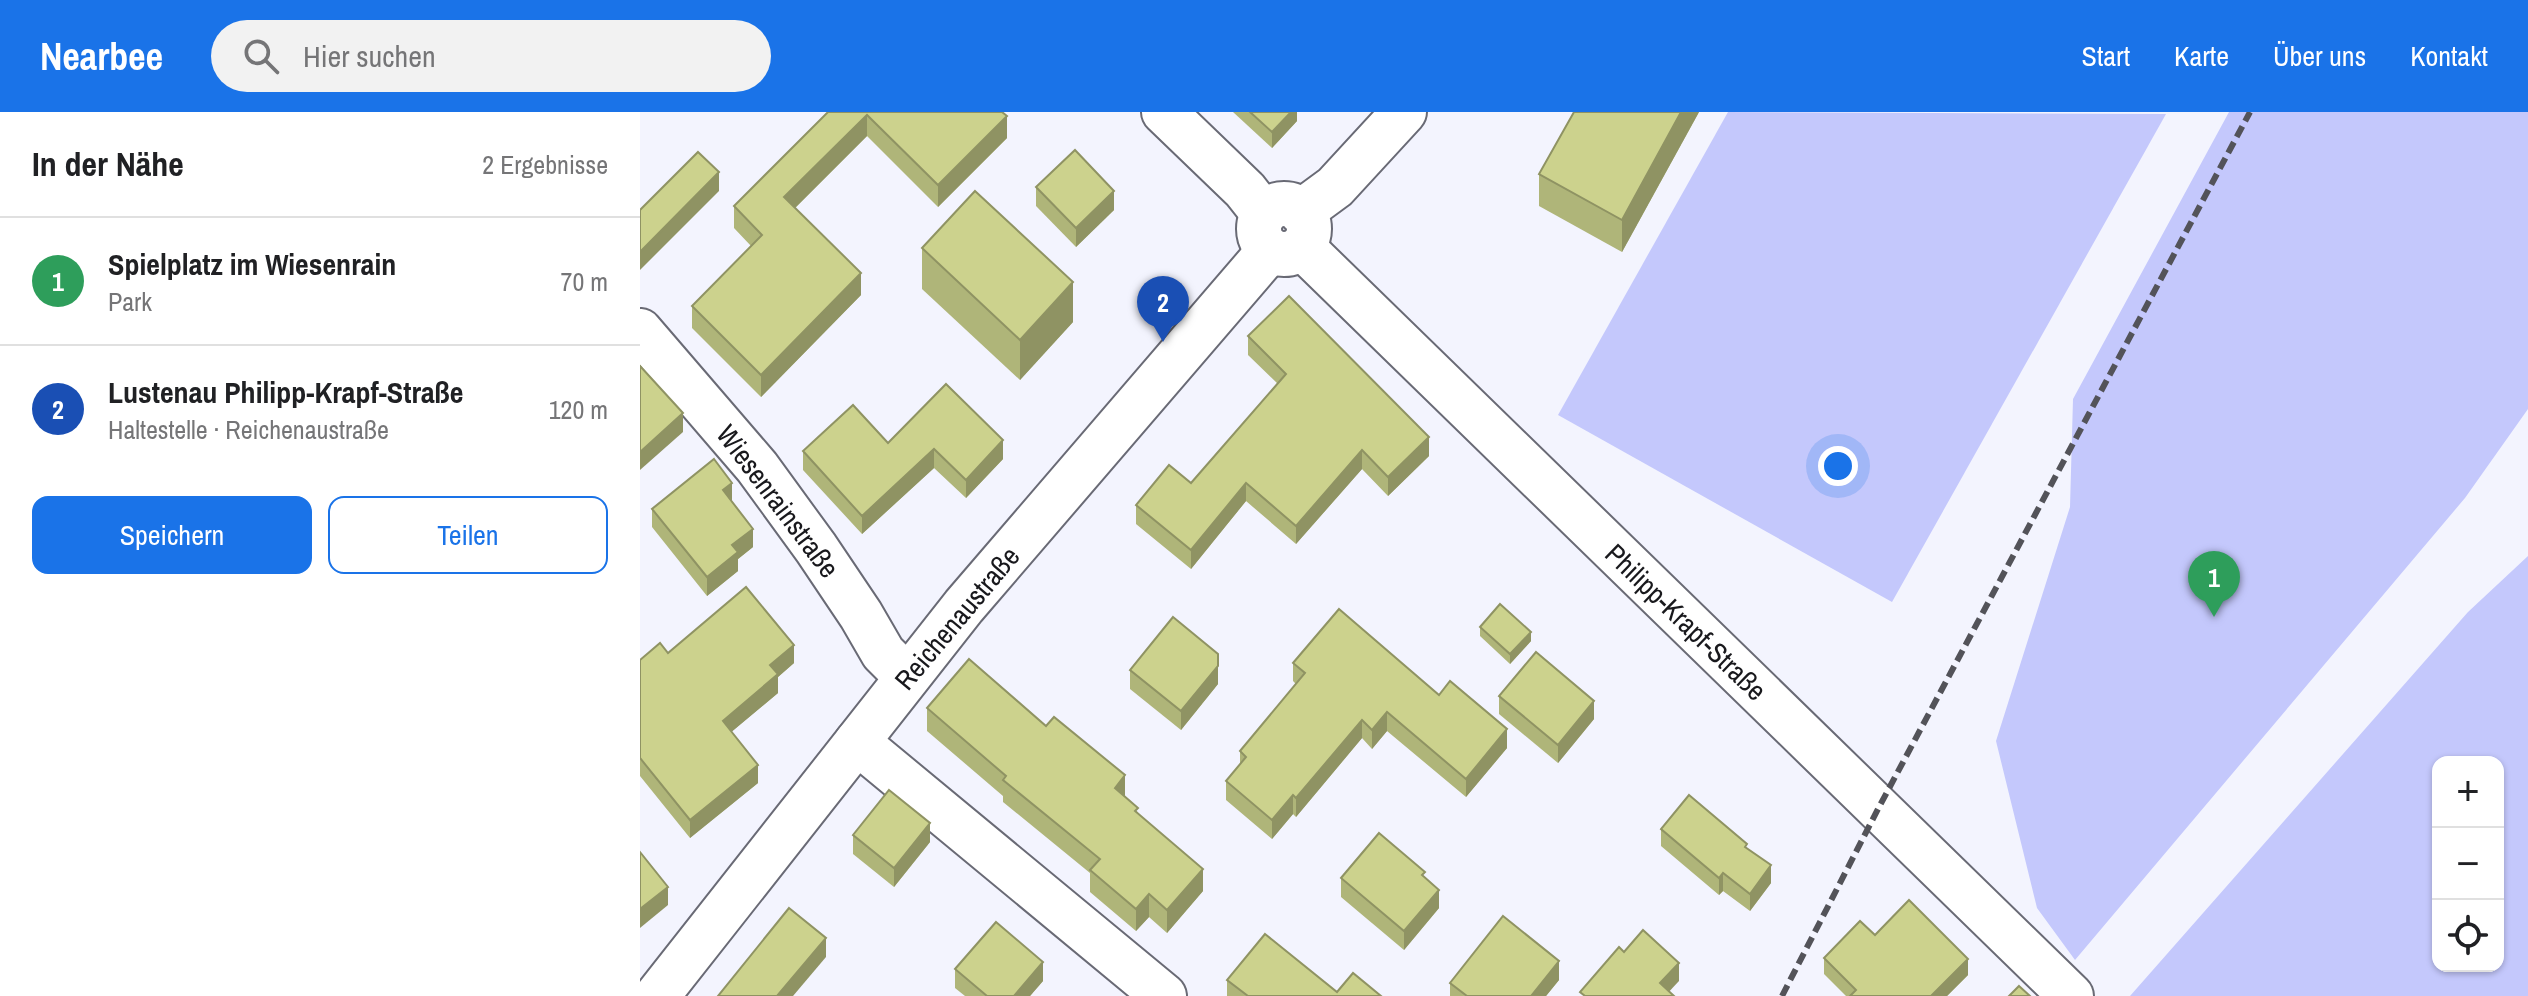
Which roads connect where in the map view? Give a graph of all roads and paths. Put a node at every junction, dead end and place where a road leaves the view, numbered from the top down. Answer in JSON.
{"nodes":[{"id":1,"x":1164,"y":112,"type":"edge"},
{"id":2,"x":1404,"y":112,"type":"edge"},
{"id":3,"x":1284,"y":231,"type":"junction"},
{"id":4,"x":640,"y":331,"type":"edge"},
{"id":5,"x":907,"y":677,"type":"junction"},
{"id":6,"x":857,"y":742,"type":"junction"},
{"id":7,"x":657,"y":996,"type":"edge"},
{"id":8,"x":1164,"y":996,"type":"edge"},
{"id":9,"x":2071,"y":996,"type":"edge"}],
"edges":[{"from":1,"to":3,"type":"street","name":"Philipp-Krapf-Straße"},
{"from":2,"to":3,"type":"street","name":"Reichenaustraße"},
{"from":3,"to":5,"type":"street","name":"Reichenaustraße"},
{"from":3,"to":9,"type":"street","name":"Philipp-Krapf-Straße"},
{"from":4,"to":5,"type":"street","name":"Wiesenrainstraße"},
{"from":5,"to":6,"type":"street","name":"Reichenaustraße"},
{"from":6,"to":7,"type":"street","name":"Reichenaustraße"},
{"from":6,"to":8,"type":"street"}]}
